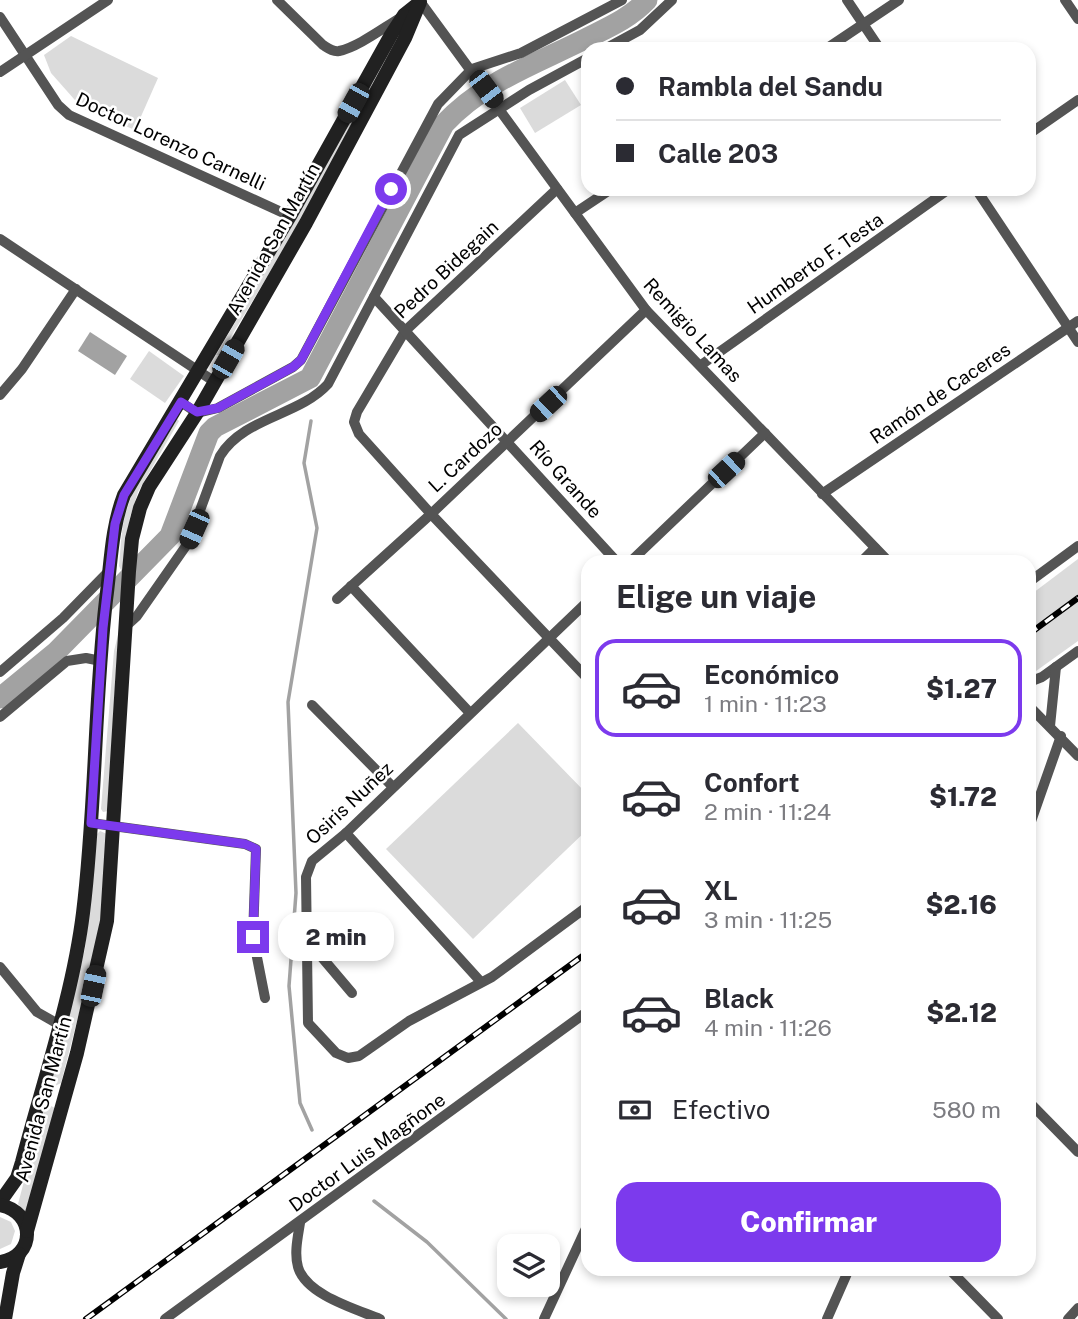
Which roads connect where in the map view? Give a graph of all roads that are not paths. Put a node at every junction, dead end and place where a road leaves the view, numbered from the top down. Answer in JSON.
{"nodes":[{"id":1,"x":108,"y":0,"type":"edge"},
{"id":2,"x":277,"y":0,"type":"edge"},
{"id":3,"x":622,"y":0,"type":"edge"},
{"id":4,"x":672,"y":0,"type":"edge"},
{"id":5,"x":847,"y":0,"type":"edge"},
{"id":6,"x":899,"y":0,"type":"edge"},
{"id":7,"x":1065,"y":0,"type":"edge"},
{"id":8,"x":420,"y":1,"type":"edge"},
{"id":9,"x":404,"y":15,"type":"junction"},
{"id":10,"x":0,"y":17,"type":"edge"},
{"id":11,"x":1078,"y":19,"type":"edge"},
{"id":12,"x":863,"y":24,"type":"junction"},
{"id":13,"x":618,"y":42,"type":"edge"},
{"id":14,"x":836,"y":42,"type":"edge"},
{"id":15,"x":875,"y":42,"type":"edge"},
{"id":16,"x":25,"y":55,"type":"junction"},
{"id":17,"x":581,"y":62,"type":"edge"},
{"id":18,"x":0,"y":72,"type":"edge"},
{"id":19,"x":474,"y":72,"type":"junction"},
{"id":20,"x":1078,"y":100,"type":"edge"},
{"id":21,"x":498,"y":106,"type":"junction"},
{"id":22,"x":1036,"y":129,"type":"edge"},
{"id":23,"x":557,"y":189,"type":"junction"},
{"id":24,"x":600,"y":196,"type":"edge"},
{"id":25,"x":939,"y":196,"type":"edge"},
{"id":26,"x":981,"y":196,"type":"edge"},
{"id":27,"x":575,"y":213,"type":"junction"},
{"id":28,"x":290,"y":216,"type":"junction"},
{"id":29,"x":0,"y":239,"type":"edge"},
{"id":30,"x":76,"y":289,"type":"junction"},
{"id":31,"x":374,"y":297,"type":"junction"},
{"id":32,"x":646,"y":310,"type":"junction"},
{"id":33,"x":1073,"y":325,"type":"edge"},
{"id":34,"x":405,"y":331,"type":"junction"},
{"id":35,"x":1078,"y":342,"type":"edge"},
{"id":36,"x":701,"y":365,"type":"junction"},
{"id":37,"x":199,"y":371,"type":"junction"},
{"id":38,"x":215,"y":382,"type":"junction"},
{"id":39,"x":0,"y":395,"type":"edge"},
{"id":40,"x":181,"y":402,"type":"junction"},
{"id":41,"x":197,"y":412,"type":"junction"},
{"id":42,"x":765,"y":433,"type":"junction"},
{"id":43,"x":508,"y":441,"type":"junction"},
{"id":44,"x":822,"y":494,"type":"junction"},
{"id":45,"x":431,"y":513,"type":"junction"},
{"id":46,"x":1078,"y":546,"type":"edge"},
{"id":47,"x":875,"y":548,"type":"junction"},
{"id":48,"x":611,"y":555,"type":"edge"},
{"id":49,"x":637,"y":555,"type":"edge"},
{"id":50,"x":868,"y":555,"type":"edge"},
{"id":51,"x":882,"y":555,"type":"edge"},
{"id":52,"x":108,"y":571,"type":"junction"},
{"id":53,"x":1036,"y":577,"type":"edge"},
{"id":54,"x":351,"y":586,"type":"junction"},
{"id":55,"x":337,"y":599,"type":"dead end"},
{"id":56,"x":581,"y":608,"type":"edge"},
{"id":57,"x":126,"y":623,"type":"junction"},
{"id":58,"x":550,"y":637,"type":"junction"},
{"id":59,"x":1078,"y":651,"type":"edge"},
{"id":60,"x":101,"y":661,"type":"junction"},
{"id":61,"x":1056,"y":667,"type":"junction"},
{"id":62,"x":581,"y":671,"type":"edge"},
{"id":63,"x":0,"y":672,"type":"edge"},
{"id":64,"x":1036,"y":678,"type":"edge"},
{"id":65,"x":312,"y":705,"type":"dead end"},
{"id":66,"x":470,"y":713,"type":"junction"},
{"id":67,"x":1036,"y":713,"type":"edge"},
{"id":68,"x":0,"y":718,"type":"edge"},
{"id":69,"x":1050,"y":726,"type":"junction"},
{"id":70,"x":1061,"y":736,"type":"junction"},
{"id":71,"x":1078,"y":756,"type":"edge"},
{"id":72,"x":392,"y":786,"type":"junction"},
{"id":73,"x":1036,"y":807,"type":"edge"},
{"id":74,"x":91,"y":823,"type":"junction"},
{"id":75,"x":114,"y":825,"type":"junction"},
{"id":76,"x":346,"y":833,"type":"junction"},
{"id":77,"x":581,"y":911,"type":"edge"},
{"id":78,"x":308,"y":941,"type":"junction"},
{"id":79,"x":0,"y":967,"type":"edge"},
{"id":80,"x":481,"y":982,"type":"junction"},
{"id":81,"x":352,"y":993,"type":"dead end"},
{"id":82,"x":265,"y":998,"type":"dead end"},
{"id":83,"x":581,"y":1016,"type":"edge"},
{"id":84,"x":58,"y":1024,"type":"junction"},
{"id":85,"x":40,"y":1094,"type":"junction"},
{"id":86,"x":64,"y":1100,"type":"junction"},
{"id":87,"x":1036,"y":1109,"type":"edge"},
{"id":88,"x":1078,"y":1152,"type":"edge"},
{"id":89,"x":0,"y":1204,"type":"edge"},
{"id":90,"x":300,"y":1223,"type":"junction"},
{"id":91,"x":27,"y":1231,"type":"junction"},
{"id":92,"x":581,"y":1239,"type":"edge"},
{"id":93,"x":19,"y":1254,"type":"junction"},
{"id":94,"x":0,"y":1262,"type":"edge"},
{"id":95,"x":846,"y":1276,"type":"edge"},
{"id":96,"x":956,"y":1276,"type":"edge"},
{"id":97,"x":1078,"y":1308,"type":"edge"},
{"id":98,"x":5,"y":1319,"type":"edge"},
{"id":99,"x":165,"y":1319,"type":"edge"},
{"id":100,"x":380,"y":1319,"type":"edge"},
{"id":101,"x":544,"y":1319,"type":"edge"},
{"id":102,"x":827,"y":1319,"type":"edge"},
{"id":103,"x":998,"y":1319,"type":"edge"},
{"id":104,"x":1068,"y":1319,"type":"edge"}],
"edges":[{"from":1,"to":16,"type":"street"},
{"from":2,"to":9,"type":"street"},
{"from":3,"to":19,"type":"street"},
{"from":4,"to":13,"type":"street"},
{"from":5,"to":12,"type":"street"},
{"from":6,"to":12,"type":"street"},
{"from":7,"to":11,"type":"street"},
{"from":8,"to":9,"type":"street"},
{"from":8,"to":19,"type":"street","name":"Remigio Lamas"},
{"from":8,"to":38,"type":"street","name":"Avenida San Martín"},
{"from":9,"to":28,"type":"street","name":"Avenida San Martín"},
{"from":10,"to":16,"type":"street","name":"Doctor Lorenzo Carnelli"},
{"from":12,"to":14,"type":"street"},
{"from":12,"to":15,"type":"street"},
{"from":16,"to":18,"type":"street"},
{"from":16,"to":28,"type":"street","name":"Doctor Lorenzo Carnelli"},
{"from":17,"to":21,"type":"street"},
{"from":19,"to":21,"type":"street","name":"Remigio Lamas"},
{"from":19,"to":41,"type":"street"},
{"from":20,"to":22,"type":"street"},
{"from":21,"to":23,"type":"street","name":"Remigio Lamas"},
{"from":21,"to":31,"type":"street"},
{"from":23,"to":27,"type":"street","name":"Remigio Lamas"},
{"from":23,"to":34,"type":"street","name":"Pedro Bidegain"},
{"from":24,"to":27,"type":"street"},
{"from":25,"to":36,"type":"street","name":"Humberto F. Testa"},
{"from":26,"to":33,"type":"street"},
{"from":27,"to":32,"type":"street","name":"Remigio Lamas"},
{"from":28,"to":37,"type":"street","name":"Avenida San Martín"},
{"from":29,"to":30,"type":"street"},
{"from":30,"to":37,"type":"street"},
{"from":30,"to":39,"type":"street"},
{"from":31,"to":34,"type":"street","name":"Río Grande"},
{"from":31,"to":57,"type":"street"},
{"from":32,"to":36,"type":"street","name":"Remigio Lamas"},
{"from":32,"to":43,"type":"street","name":"L. Cardozo"},
{"from":33,"to":35,"type":"street"},
{"from":33,"to":44,"type":"street","name":"Ramón de Caceres"},
{"from":34,"to":43,"type":"street","name":"Río Grande"},
{"from":34,"to":45,"type":"street","name":"Pedro Bidegain"},
{"from":36,"to":42,"type":"street","name":"Remigio Lamas"},
{"from":37,"to":38,"type":"street"},
{"from":37,"to":40,"type":"street","name":"Avenida San Martín"},
{"from":38,"to":41,"type":"street","name":"Avenida San Martín"},
{"from":40,"to":41,"type":"street"},
{"from":40,"to":52,"type":"street","name":"Avenida San Martín"},
{"from":41,"to":57,"type":"street","name":"Avenida San Martín"},
{"from":42,"to":44,"type":"street","name":"Remigio Lamas"},
{"from":42,"to":49,"type":"street"},
{"from":43,"to":45,"type":"street","name":"L. Cardozo"},
{"from":43,"to":48,"type":"street","name":"Río Grande"},
{"from":44,"to":47,"type":"street","name":"Remigio Lamas"},
{"from":45,"to":54,"type":"street","name":"L. Cardozo"},
{"from":45,"to":58,"type":"street"},
{"from":46,"to":53,"type":"street"},
{"from":47,"to":50,"type":"street"},
{"from":47,"to":51,"type":"street","name":"Remigio Lamas"},
{"from":52,"to":60,"type":"street","name":"Avenida San Martín"},
{"from":52,"to":63,"type":"street"},
{"from":54,"to":55,"type":"street","name":"L. Cardozo"},
{"from":54,"to":66,"type":"street"},
{"from":56,"to":58,"type":"street","name":"Osiris Nuñez"},
{"from":57,"to":75,"type":"street","name":"Avenida San Martín"},
{"from":58,"to":62,"type":"street"},
{"from":58,"to":66,"type":"street","name":"Osiris Nuñez"},
{"from":59,"to":61,"type":"street"},
{"from":60,"to":68,"type":"street"},
{"from":60,"to":74,"type":"street","name":"Avenida San Martín"},
{"from":61,"to":64,"type":"street"},
{"from":61,"to":69,"type":"street"},
{"from":65,"to":72,"type":"street"},
{"from":66,"to":72,"type":"street","name":"Osiris Nuñez"},
{"from":67,"to":69,"type":"street"},
{"from":69,"to":70,"type":"street"},
{"from":70,"to":71,"type":"street"},
{"from":70,"to":73,"type":"street"},
{"from":72,"to":76,"type":"street","name":"Osiris Nuñez"},
{"from":74,"to":75,"type":"street"},
{"from":74,"to":84,"type":"street","name":"Avenida San Martín"},
{"from":75,"to":82,"type":"street"},
{"from":75,"to":86,"type":"street","name":"Avenida San Martín"},
{"from":76,"to":78,"type":"street","name":"Osiris Nuñez"},
{"from":76,"to":80,"type":"street"},
{"from":77,"to":80,"type":"street"},
{"from":78,"to":80,"type":"street","name":"Osiris Nuñez"},
{"from":78,"to":81,"type":"street"},
{"from":79,"to":84,"type":"street"},
{"from":83,"to":90,"type":"street","name":"Doctor Luis Magñone"},
{"from":84,"to":85,"type":"street","name":"Avenida San Martín"},
{"from":85,"to":86,"type":"street"},
{"from":85,"to":89,"type":"street","name":"Avenida San Martín"},
{"from":86,"to":91,"type":"street","name":"Avenida San Martín"},
{"from":87,"to":88,"type":"street"},
{"from":89,"to":91,"type":"street","name":"Avenida San Martín"},
{"from":90,"to":99,"type":"street","name":"Doctor Luis Magñone"},
{"from":90,"to":100,"type":"street"},
{"from":91,"to":93,"type":"street","name":"Avenida San Martín"},
{"from":92,"to":101,"type":"street"},
{"from":93,"to":94,"type":"street"},
{"from":93,"to":98,"type":"street","name":"Avenida San Martín"},
{"from":95,"to":102,"type":"street"},
{"from":96,"to":103,"type":"street"},
{"from":97,"to":104,"type":"street"}]}
